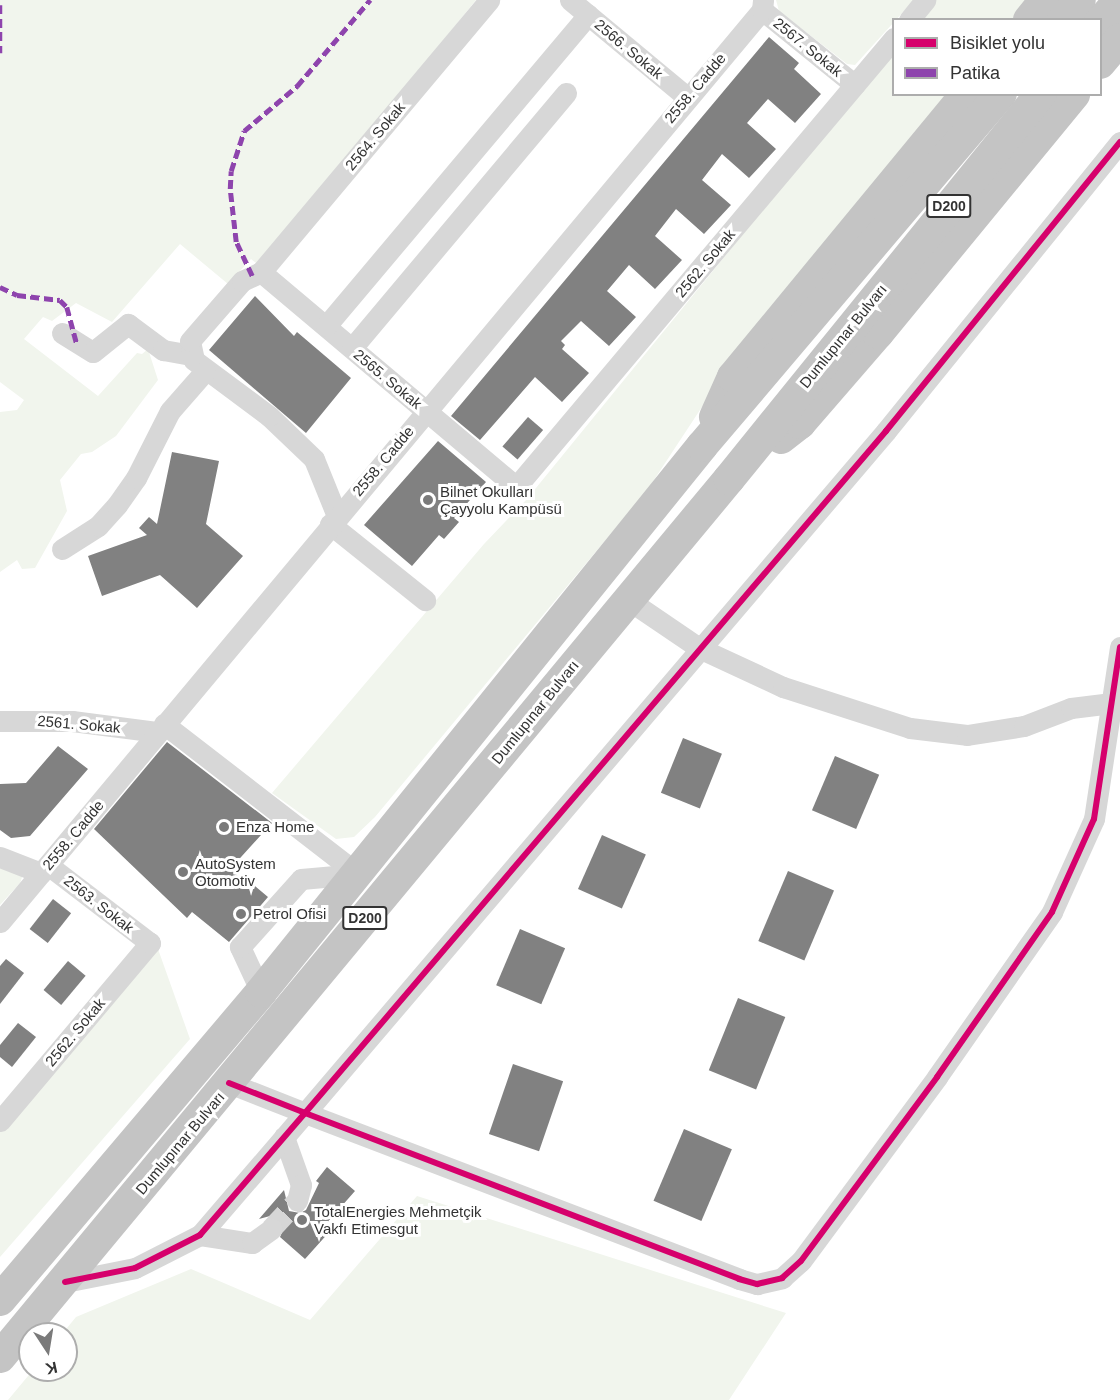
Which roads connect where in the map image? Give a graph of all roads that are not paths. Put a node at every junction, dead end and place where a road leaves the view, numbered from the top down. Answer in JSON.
{"nodes":[{"id":1,"x":489,"y":0,"type":"edge"},
{"id":2,"x":570,"y":0,"type":"edge"},
{"id":3,"x":925,"y":0,"type":"edge"},
{"id":4,"x":1045,"y":0,"type":"edge"},
{"id":5,"x":1080,"y":0,"type":"edge"},
{"id":6,"x":1119,"y":0,"type":"edge"},
{"id":7,"x":762,"y":5,"type":"edge"},
{"id":8,"x":588,"y":15,"type":"junction"},
{"id":9,"x":911,"y":18,"type":"edge"},
{"id":10,"x":1031,"y":18,"type":"edge"},
{"id":11,"x":1065,"y":18,"type":"edge"},
{"id":12,"x":1102,"y":22,"type":"edge"},
{"id":13,"x":1120,"y":39,"type":"edge"},
{"id":14,"x":892,"y":40,"type":"edge"},
{"id":15,"x":1102,"y":62,"type":"edge"},
{"id":16,"x":855,"y":85,"type":"junction"},
{"id":17,"x":566,"y":93,"type":"dead end"},
{"id":18,"x":964,"y":96,"type":"edge"},
{"id":19,"x":999,"y":96,"type":"edge"},
{"id":20,"x":1039,"y":96,"type":"edge"},
{"id":21,"x":1072,"y":96,"type":"edge"},
{"id":22,"x":687,"y":97,"type":"junction"},
{"id":23,"x":1120,"y":142,"type":"edge"},
{"id":24,"x":261,"y":272,"type":"junction"},
{"id":25,"x":326,"y":326,"type":"junction"},
{"id":26,"x":62,"y":333,"type":"dead end"},
{"id":27,"x":352,"y":348,"type":"junction"},
{"id":28,"x":191,"y":355,"type":"junction"},
{"id":29,"x":205,"y":371,"type":"junction"},
{"id":30,"x":426,"y":411,"type":"junction"},
{"id":31,"x":702,"y":446,"type":"junction"},
{"id":32,"x":729,"y":479,"type":"junction"},
{"id":33,"x":516,"y":487,"type":"joint"},
{"id":34,"x":333,"y":520,"type":"junction"},
{"id":35,"x":62,"y":549,"type":"dead end"},
{"id":36,"x":627,"y":599,"type":"junction"},
{"id":37,"x":425,"y":600,"type":"dead end"},
{"id":38,"x":1120,"y":647,"type":"edge"},
{"id":39,"x":699,"y":648,"type":"junction"},
{"id":40,"x":1110,"y":703,"type":"junction"},
{"id":41,"x":0,"y":721,"type":"edge"},
{"id":42,"x":161,"y":728,"type":"junction"},
{"id":43,"x":0,"y":857,"type":"edge"},
{"id":44,"x":44,"y":869,"type":"junction"},
{"id":45,"x":358,"y":874,"type":"junction"},
{"id":46,"x":0,"y":922,"type":"edge"},
{"id":47,"x":150,"y":943,"type":"joint"},
{"id":48,"x":261,"y":992,"type":"junction"},
{"id":49,"x":229,"y":1083,"type":"junction"},
{"id":50,"x":305,"y":1113,"type":"junction"},
{"id":51,"x":0,"y":1121,"type":"edge"},
{"id":52,"x":284,"y":1137,"type":"junction"},
{"id":53,"x":297,"y":1201,"type":"tunnel mouth"},
{"id":54,"x":271,"y":1229,"type":"tunnel mouth"},
{"id":55,"x":200,"y":1234,"type":"junction"},
{"id":56,"x":65,"y":1282,"type":"junction"},
{"id":57,"x":0,"y":1300,"type":"edge"},
{"id":58,"x":30,"y":1322,"type":"edge"},
{"id":59,"x":18,"y":1336,"type":"edge"},
{"id":60,"x":0,"y":1357,"type":"edge"},
{"id":61,"x":18,"y":1362,"type":"edge"},
{"id":62,"x":0,"y":1383,"type":"edge"}],
"edges":[{"from":1,"to":24,"type":"street","name":"2564. Sokak"},
{"from":2,"to":8,"type":"street","name":"2566. Sokak"},
{"from":3,"to":9,"type":"street"},
{"from":4,"to":10,"type":"highway"},
{"from":5,"to":11,"type":"highway"},
{"from":6,"to":12,"type":"highway"},
{"from":7,"to":16,"type":"street","name":"2567. Sokak"},
{"from":7,"to":22,"type":"street","name":"2558. Cadde"},
{"from":8,"to":22,"type":"street","name":"2566. Sokak"},
{"from":8,"to":25,"type":"street"},
{"from":13,"to":15,"type":"highway"},
{"from":14,"to":16,"type":"street","name":"2562. Sokak"},
{"from":16,"to":33,"type":"street","name":"2562. Sokak"},
{"from":17,"to":27,"type":"street"},
{"from":18,"to":31,"type":"highway"},
{"from":19,"to":31,"type":"highway","number":"D200"},
{"from":20,"to":32,"type":"highway","name":"Dumlupınar Bulvarı","number":"D200"},
{"from":21,"to":32,"type":"highway"},
{"from":22,"to":30,"type":"street","name":"2558. Cadde"},
{"from":23,"to":39,"type":"street"},
{"from":24,"to":25,"type":"street","name":"2565. Sokak"},
{"from":24,"to":28,"type":"street","name":"2564. Sokak"},
{"from":25,"to":27,"type":"street","name":"2565. Sokak"},
{"from":26,"to":28,"type":"street"},
{"from":27,"to":30,"type":"street","name":"2565. Sokak"},
{"from":28,"to":29,"type":"street"},
{"from":29,"to":34,"type":"street"},
{"from":29,"to":35,"type":"street"},
{"from":30,"to":33,"type":"street","name":"2565. Sokak"},
{"from":30,"to":34,"type":"street","name":"2558. Cadde"},
{"from":31,"to":45,"type":"highway","number":"D200"},
{"from":32,"to":36,"type":"highway","name":"Dumlupınar Bulvarı","number":"D200"},
{"from":34,"to":37,"type":"street"},
{"from":34,"to":42,"type":"street","name":"2558. Cadde"},
{"from":36,"to":39,"type":"street"},
{"from":36,"to":49,"type":"highway","name":"Dumlupınar Bulvarı","number":"D200"},
{"from":38,"to":40,"type":"street"},
{"from":39,"to":40,"type":"street"},
{"from":39,"to":50,"type":"street"},
{"from":40,"to":50,"type":"street"},
{"from":41,"to":42,"type":"street","name":"2561. Sokak"},
{"from":42,"to":44,"type":"street","name":"2558. Cadde"},
{"from":42,"to":45,"type":"street"},
{"from":43,"to":44,"type":"street"},
{"from":44,"to":46,"type":"street","name":"2558. Cadde"},
{"from":44,"to":47,"type":"street","name":"2563. Sokak"},
{"from":45,"to":48,"type":"highway","number":"D200"},
{"from":45,"to":48,"type":"street"},
{"from":47,"to":51,"type":"street","name":"2562. Sokak"},
{"from":48,"to":57,"type":"highway","number":"D200"},
{"from":49,"to":50,"type":"street"},
{"from":49,"to":56,"type":"highway","name":"Dumlupınar Bulvarı","number":"D200"},
{"from":50,"to":52,"type":"street"},
{"from":52,"to":53,"type":"street"},
{"from":52,"to":55,"type":"street"},
{"from":54,"to":55,"type":"street"},
{"from":55,"to":56,"type":"street"},
{"from":56,"to":58,"type":"highway","name":"Dumlupınar Bulvarı","number":"D200"},
{"from":59,"to":60,"type":"highway","name":"Dumlupınar Bulvarı","number":"D200"},
{"from":61,"to":62,"type":"highway","name":"Dumlupınar Bulvarı"}]}
